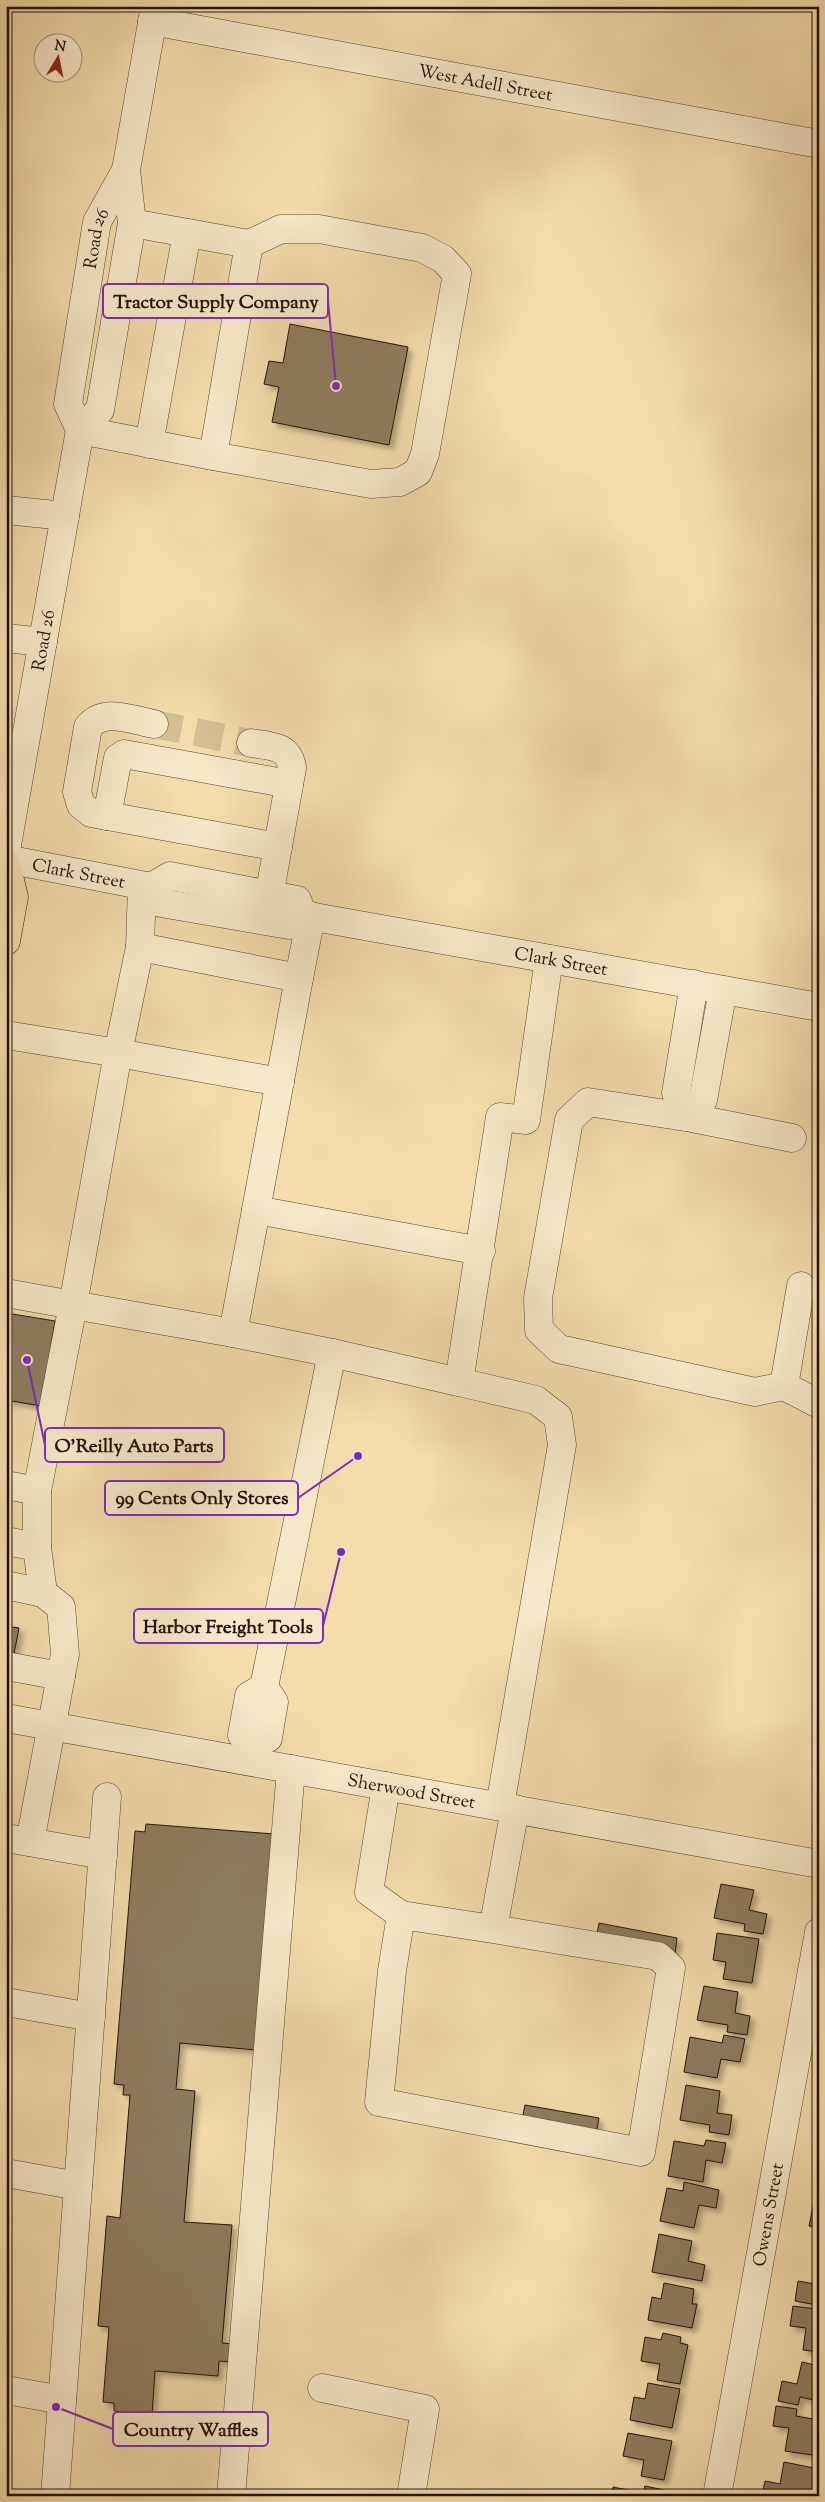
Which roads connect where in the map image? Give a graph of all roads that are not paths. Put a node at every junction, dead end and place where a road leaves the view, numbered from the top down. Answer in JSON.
{"nodes":[{"id":1,"x":153,"y":14,"type":"edge"},
{"id":2,"x":819,"y":144,"type":"edge"},
{"id":3,"x":126,"y":170,"type":"junction"},
{"id":4,"x":132,"y":223,"type":"junction"},
{"id":5,"x":188,"y":233,"type":"junction"},
{"id":6,"x":249,"y":244,"type":"junction"},
{"id":7,"x":80,"y":430,"type":"junction"},
{"id":8,"x":149,"y":444,"type":"junction"},
{"id":9,"x":213,"y":456,"type":"junction"},
{"id":10,"x":6,"y":510,"type":"edge"},
{"id":11,"x":65,"y":516,"type":"junction"},
{"id":12,"x":6,"y":638,"type":"edge"},
{"id":13,"x":43,"y":642,"type":"junction"},
{"id":14,"x":154,"y":724,"type":"tunnel mouth"},
{"id":15,"x":251,"y":743,"type":"tunnel mouth"},
{"id":16,"x":290,"y":784,"type":"junction"},
{"id":17,"x":107,"y":816,"type":"junction"},
{"id":18,"x":278,"y":847,"type":"junction"},
{"id":19,"x":6,"y":851,"type":"edge"},
{"id":20,"x":6,"y":859,"type":"edge"},
{"id":21,"x":6,"y":864,"type":"edge"},
{"id":22,"x":146,"y":886,"type":"junction"},
{"id":23,"x":269,"y":894,"type":"junction"},
{"id":24,"x":179,"y":906,"type":"junction"},
{"id":25,"x":307,"y":915,"type":"junction"},
{"id":26,"x":6,"y":941,"type":"edge"},
{"id":27,"x":140,"y":947,"type":"junction"},
{"id":28,"x":549,"y":959,"type":"junction"},
{"id":29,"x":300,"y":978,"type":"junction"},
{"id":30,"x":694,"y":984,"type":"junction"},
{"id":31,"x":723,"y":990,"type":"junction"},
{"id":32,"x":819,"y":1007,"type":"edge"},
{"id":33,"x":6,"y":1036,"type":"edge"},
{"id":34,"x":118,"y":1053,"type":"junction"},
{"id":35,"x":280,"y":1082,"type":"junction"},
{"id":36,"x":688,"y":1117,"type":"junction"},
{"id":37,"x":792,"y":1138,"type":"dead end"},
{"id":38,"x":256,"y":1210,"type":"junction"},
{"id":39,"x":481,"y":1251,"type":"junction"},
{"id":40,"x":801,"y":1286,"type":"dead end"},
{"id":41,"x":6,"y":1294,"type":"edge"},
{"id":42,"x":73,"y":1305,"type":"junction"},
{"id":43,"x":233,"y":1333,"type":"junction"},
{"id":44,"x":332,"y":1353,"type":"junction"},
{"id":45,"x":460,"y":1382,"type":"junction"},
{"id":46,"x":784,"y":1386,"type":"junction"},
{"id":47,"x":819,"y":1404,"type":"edge"},
{"id":48,"x":6,"y":1485,"type":"edge"},
{"id":49,"x":37,"y":1491,"type":"junction"},
{"id":50,"x":6,"y":1541,"type":"edge"},
{"id":51,"x":37,"y":1548,"type":"junction"},
{"id":52,"x":6,"y":1585,"type":"edge"},
{"id":53,"x":43,"y":1593,"type":"junction"},
{"id":54,"x":6,"y":1666,"type":"edge"},
{"id":55,"x":61,"y":1676,"type":"junction"},
{"id":56,"x":6,"y":1718,"type":"edge"},
{"id":57,"x":50,"y":1726,"type":"junction"},
{"id":58,"x":252,"y":1754,"type":"junction"},
{"id":59,"x":291,"y":1769,"type":"junction"},
{"id":60,"x":386,"y":1786,"type":"junction"},
{"id":61,"x":107,"y":1797,"type":"dead end"},
{"id":62,"x":508,"y":1808,"type":"junction"},
{"id":63,"x":18,"y":1840,"type":"edge"},
{"id":64,"x":103,"y":1855,"type":"junction"},
{"id":65,"x":819,"y":1864,"type":"edge"},
{"id":66,"x":401,"y":1915,"type":"junction"},
{"id":67,"x":492,"y":1929,"type":"junction"},
{"id":68,"x":819,"y":1932,"type":"edge"},
{"id":69,"x":6,"y":2002,"type":"edge"},
{"id":70,"x":91,"y":2017,"type":"junction"},
{"id":71,"x":6,"y":2173,"type":"edge"},
{"id":72,"x":78,"y":2186,"type":"junction"},
{"id":73,"x":322,"y":2388,"type":"dead end"},
{"id":74,"x":6,"y":2390,"type":"edge"},
{"id":75,"x":62,"y":2400,"type":"junction"},
{"id":76,"x":54,"y":2496,"type":"edge"},
{"id":77,"x":231,"y":2496,"type":"edge"},
{"id":78,"x":411,"y":2496,"type":"edge"},
{"id":79,"x":717,"y":2496,"type":"edge"}],
"edges":[{"from":1,"to":2,"type":"street","name":"West Adell Street"},
{"from":1,"to":3,"type":"street","name":"Road 26"},
{"from":3,"to":4,"type":"street","name":"Road 26"},
{"from":3,"to":7,"type":"street","name":"Road 26"},
{"from":4,"to":5,"type":"street"},
{"from":4,"to":7,"type":"street","name":"Road 26"},
{"from":5,"to":6,"type":"street"},
{"from":5,"to":8,"type":"street"},
{"from":6,"to":9,"type":"street"},
{"from":6,"to":9,"type":"street"},
{"from":7,"to":8,"type":"street"},
{"from":7,"to":11,"type":"street","name":"Road 26"},
{"from":8,"to":9,"type":"street"},
{"from":10,"to":11,"type":"street"},
{"from":11,"to":13,"type":"street","name":"Road 26"},
{"from":12,"to":13,"type":"street"},
{"from":13,"to":19,"type":"street","name":"Road 26"},
{"from":14,"to":17,"type":"street"},
{"from":15,"to":16,"type":"street"},
{"from":16,"to":17,"type":"street"},
{"from":16,"to":18,"type":"street"},
{"from":17,"to":18,"type":"street"},
{"from":18,"to":23,"type":"street"},
{"from":20,"to":22,"type":"street","name":"Clark Street"},
{"from":21,"to":26,"type":"main road"},
{"from":22,"to":23,"type":"street"},
{"from":22,"to":24,"type":"street"},
{"from":22,"to":27,"type":"street"},
{"from":23,"to":24,"type":"street"},
{"from":23,"to":25,"type":"street"},
{"from":24,"to":25,"type":"street"},
{"from":25,"to":28,"type":"street","name":"Clark Street"},
{"from":25,"to":29,"type":"street"},
{"from":27,"to":29,"type":"street"},
{"from":27,"to":34,"type":"street"},
{"from":28,"to":30,"type":"street","name":"Clark Street"},
{"from":28,"to":39,"type":"street"},
{"from":29,"to":35,"type":"street"},
{"from":30,"to":31,"type":"street","name":"Clark Street"},
{"from":30,"to":36,"type":"street"},
{"from":31,"to":32,"type":"street","name":"Clark Street"},
{"from":31,"to":36,"type":"street"},
{"from":33,"to":34,"type":"street"},
{"from":34,"to":35,"type":"street"},
{"from":34,"to":42,"type":"street"},
{"from":35,"to":38,"type":"street"},
{"from":36,"to":37,"type":"street"},
{"from":36,"to":46,"type":"street"},
{"from":38,"to":39,"type":"street"},
{"from":38,"to":43,"type":"street"},
{"from":39,"to":45,"type":"street"},
{"from":40,"to":46,"type":"street"},
{"from":41,"to":42,"type":"street"},
{"from":42,"to":43,"type":"street"},
{"from":42,"to":49,"type":"street"},
{"from":43,"to":44,"type":"street"},
{"from":44,"to":45,"type":"street"},
{"from":44,"to":58,"type":"street"},
{"from":45,"to":62,"type":"street"},
{"from":46,"to":47,"type":"street"},
{"from":48,"to":49,"type":"street"},
{"from":49,"to":51,"type":"street"},
{"from":50,"to":51,"type":"street"},
{"from":51,"to":53,"type":"street"},
{"from":52,"to":53,"type":"street"},
{"from":53,"to":55,"type":"street"},
{"from":54,"to":55,"type":"street"},
{"from":55,"to":57,"type":"street"},
{"from":56,"to":57,"type":"street","name":"Sherwood Street"},
{"from":57,"to":58,"type":"street","name":"Sherwood Street"},
{"from":57,"to":63,"type":"street"},
{"from":58,"to":59,"type":"street","name":"Sherwood Street"},
{"from":59,"to":60,"type":"street","name":"Sherwood Street"},
{"from":59,"to":77,"type":"street"},
{"from":60,"to":62,"type":"street","name":"Sherwood Street"},
{"from":60,"to":66,"type":"street"},
{"from":61,"to":64,"type":"street"},
{"from":62,"to":65,"type":"street","name":"Sherwood Street"},
{"from":62,"to":67,"type":"street"},
{"from":63,"to":64,"type":"street"},
{"from":64,"to":70,"type":"street"},
{"from":66,"to":67,"type":"street"},
{"from":66,"to":67,"type":"street"},
{"from":68,"to":79,"type":"street","name":"Owens Street"},
{"from":69,"to":70,"type":"street"},
{"from":70,"to":72,"type":"street"},
{"from":71,"to":72,"type":"street"},
{"from":72,"to":75,"type":"street"},
{"from":73,"to":78,"type":"street"},
{"from":74,"to":75,"type":"street"},
{"from":75,"to":76,"type":"street"}]}
